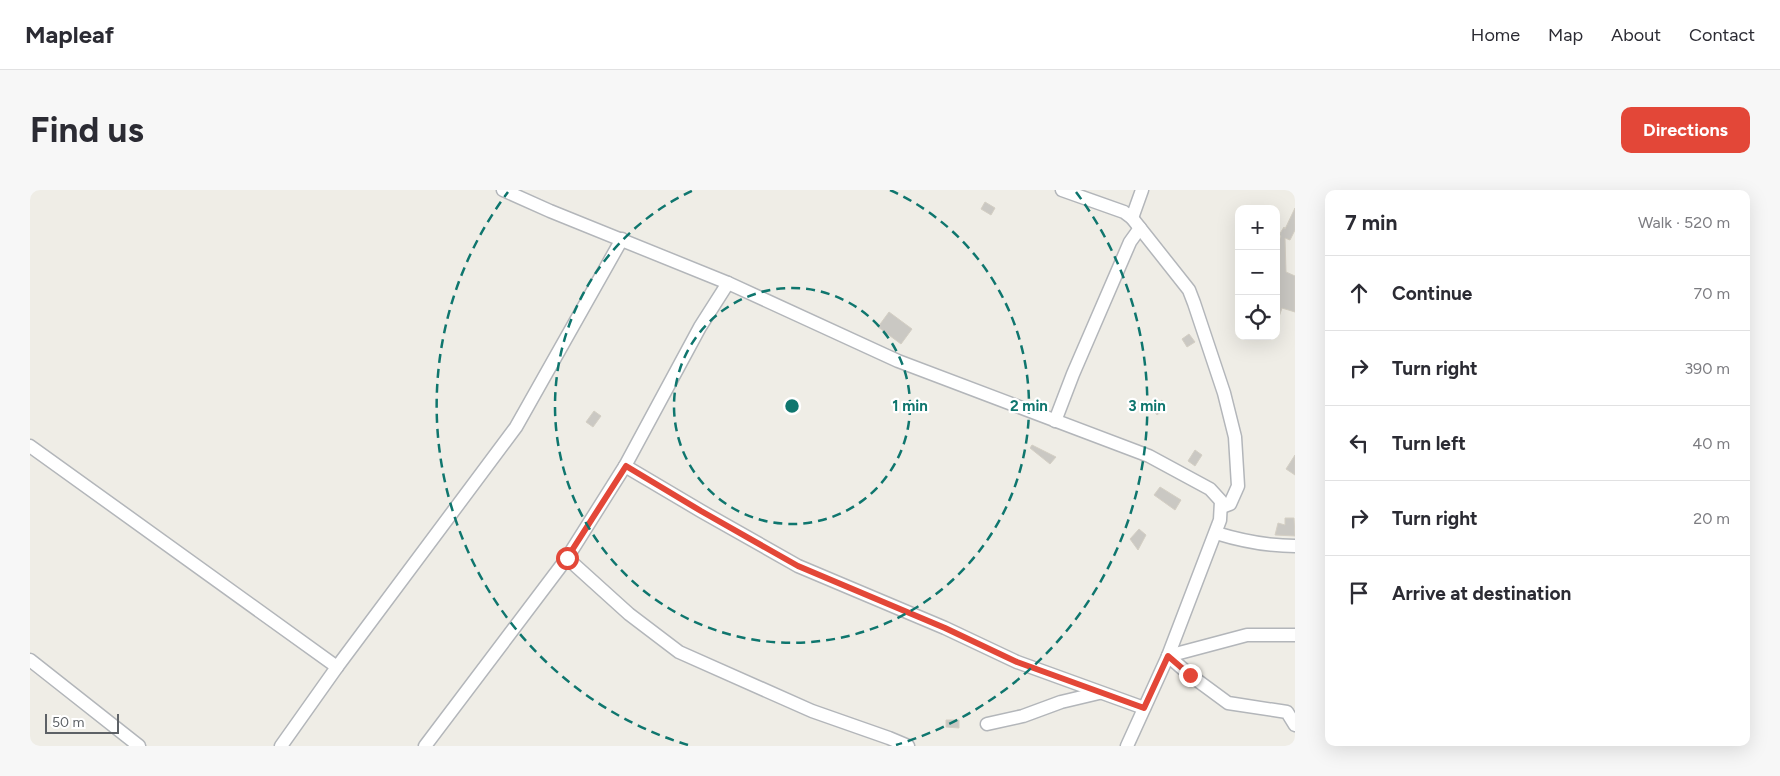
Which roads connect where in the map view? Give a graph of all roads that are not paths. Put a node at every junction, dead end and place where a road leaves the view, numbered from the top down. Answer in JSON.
{"nodes":[{"id":1,"x":502,"y":190,"type":"edge"},
{"id":2,"x":1062,"y":190,"type":"edge"},
{"id":3,"x":1142,"y":190,"type":"edge"},
{"id":4,"x":1136,"y":223,"type":"junction"},
{"id":5,"x":622,"y":239,"type":"junction"},
{"id":6,"x":728,"y":283,"type":"junction"},
{"id":7,"x":1055,"y":421,"type":"junction"},
{"id":8,"x":30,"y":446,"type":"edge"},
{"id":9,"x":626,"y":466,"type":"junction"},
{"id":10,"x":1222,"y":507,"type":"junction"},
{"id":11,"x":1216,"y":533,"type":"junction"},
{"id":12,"x":1295,"y":546,"type":"edge"},
{"id":13,"x":567,"y":558,"type":"junction"},
{"id":14,"x":1295,"y":635,"type":"edge"},
{"id":15,"x":1168,"y":656,"type":"junction"},
{"id":16,"x":30,"y":660,"type":"edge"},
{"id":17,"x":337,"y":668,"type":"junction"},
{"id":18,"x":1099,"y":693,"type":"junction"},
{"id":19,"x":1144,"y":708,"type":"junction"},
{"id":20,"x":987,"y":724,"type":"dead end"},
{"id":21,"x":1295,"y":725,"type":"edge"},
{"id":22,"x":140,"y":746,"type":"edge"},
{"id":23,"x":281,"y":746,"type":"edge"},
{"id":24,"x":425,"y":746,"type":"edge"},
{"id":25,"x":908,"y":746,"type":"edge"},
{"id":26,"x":1127,"y":746,"type":"edge"}],
"edges":[{"from":1,"to":5,"type":"street"},
{"from":2,"to":4,"type":"street"},
{"from":3,"to":4,"type":"street"},
{"from":4,"to":7,"type":"street"},
{"from":4,"to":10,"type":"street"},
{"from":5,"to":6,"type":"street"},
{"from":5,"to":17,"type":"street"},
{"from":6,"to":7,"type":"street"},
{"from":6,"to":9,"type":"street"},
{"from":7,"to":10,"type":"street"},
{"from":8,"to":17,"type":"street"},
{"from":9,"to":13,"type":"street"},
{"from":9,"to":18,"type":"street"},
{"from":10,"to":11,"type":"street"},
{"from":11,"to":12,"type":"street"},
{"from":11,"to":15,"type":"street"},
{"from":13,"to":24,"type":"street"},
{"from":13,"to":25,"type":"street"},
{"from":14,"to":15,"type":"street"},
{"from":15,"to":19,"type":"street"},
{"from":15,"to":21,"type":"street"},
{"from":16,"to":22,"type":"street"},
{"from":17,"to":23,"type":"street"},
{"from":18,"to":19,"type":"street"},
{"from":18,"to":20,"type":"street"},
{"from":19,"to":26,"type":"street"}]}
